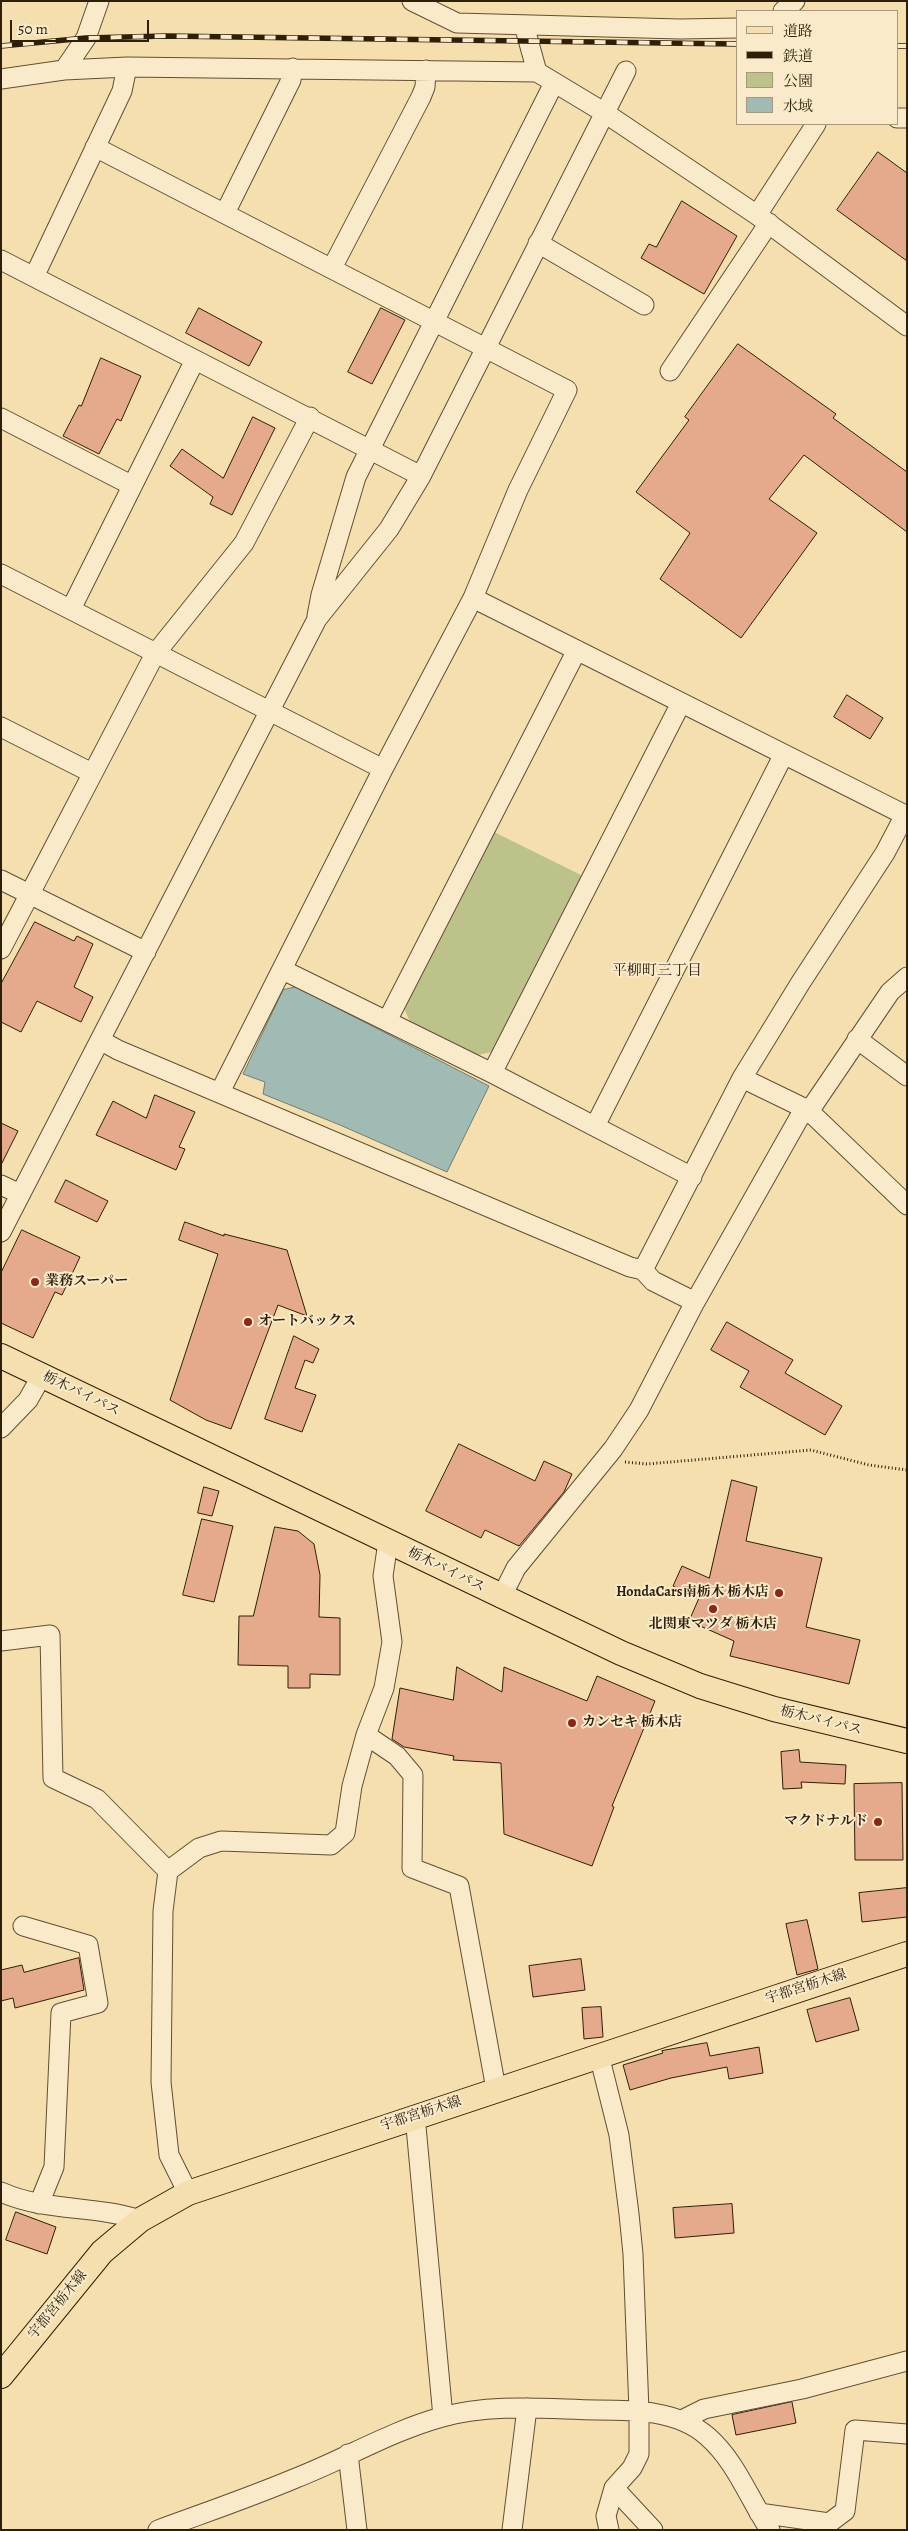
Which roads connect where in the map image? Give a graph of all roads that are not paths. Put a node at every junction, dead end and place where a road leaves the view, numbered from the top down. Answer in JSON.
{"nodes":[{"id":1,"x":99,"y":1,"type":"edge"},
{"id":2,"x":412,"y":1,"type":"edge"},
{"id":3,"x":796,"y":1,"type":"edge"},
{"id":4,"x":784,"y":10,"type":"edge"},
{"id":5,"x":524,"y":25,"type":"junction"},
{"id":6,"x":736,"y":28,"type":"edge"},
{"id":7,"x":127,"y":67,"type":"junction"},
{"id":8,"x":293,"y":68,"type":"junction"},
{"id":9,"x":64,"y":70,"type":"junction"},
{"id":10,"x":426,"y":70,"type":"junction"},
{"id":11,"x":626,"y":71,"type":"dead end"},
{"id":12,"x":537,"y":72,"type":"junction"},
{"id":13,"x":1,"y":79,"type":"edge"},
{"id":14,"x":554,"y":83,"type":"junction"},
{"id":15,"x":605,"y":112,"type":"junction"},
{"id":16,"x":815,"y":125,"type":"edge"},
{"id":17,"x":95,"y":147,"type":"junction"},
{"id":18,"x":225,"y":213,"type":"junction"},
{"id":19,"x":763,"y":219,"type":"junction"},
{"id":20,"x":538,"y":243,"type":"junction"},
{"id":21,"x":1,"y":260,"type":"edge"},
{"id":22,"x":332,"y":268,"type":"junction"},
{"id":23,"x":34,"y":277,"type":"junction"},
{"id":24,"x":644,"y":305,"type":"dead end"},
{"id":25,"x":433,"y":320,"type":"junction"},
{"id":26,"x":907,"y":326,"type":"edge"},
{"id":27,"x":486,"y":346,"type":"junction"},
{"id":28,"x":195,"y":360,"type":"junction"},
{"id":29,"x":670,"y":371,"type":"dead end"},
{"id":30,"x":310,"y":417,"type":"junction"},
{"id":31,"x":1,"y":418,"type":"edge"},
{"id":32,"x":369,"y":449,"type":"junction"},
{"id":33,"x":421,"y":476,"type":"junction"},
{"id":34,"x":131,"y":485,"type":"junction"},
{"id":35,"x":1,"y":574,"type":"edge"},
{"id":36,"x":473,"y":598,"type":"junction"},
{"id":37,"x":71,"y":609,"type":"junction"},
{"id":38,"x":317,"y":620,"type":"junction"},
{"id":39,"x":577,"y":650,"type":"junction"},
{"id":40,"x":155,"y":654,"type":"junction"},
{"id":41,"x":681,"y":703,"type":"junction"},
{"id":42,"x":269,"y":711,"type":"junction"},
{"id":43,"x":1,"y":727,"type":"edge"},
{"id":44,"x":784,"y":754,"type":"junction"},
{"id":45,"x":383,"y":769,"type":"junction"},
{"id":46,"x":92,"y":773,"type":"junction"},
{"id":47,"x":906,"y":815,"type":"edge"},
{"id":48,"x":1,"y":880,"type":"edge"},
{"id":49,"x":30,"y":895,"type":"junction"},
{"id":50,"x":1,"y":949,"type":"edge"},
{"id":51,"x":146,"y":952,"type":"junction"},
{"id":52,"x":283,"y":970,"type":"junction"},
{"id":53,"x":907,"y":977,"type":"edge"},
{"id":54,"x":387,"y":1021,"type":"junction"},
{"id":55,"x":857,"y":1039,"type":"junction"},
{"id":56,"x":100,"y":1040,"type":"junction"},
{"id":57,"x":492,"y":1074,"type":"junction"},
{"id":58,"x":907,"y":1076,"type":"edge"},
{"id":59,"x":742,"y":1078,"type":"junction"},
{"id":60,"x":220,"y":1092,"type":"junction"},
{"id":61,"x":808,"y":1110,"type":"junction"},
{"id":62,"x":595,"y":1126,"type":"junction"},
{"id":63,"x":692,"y":1177,"type":"junction"},
{"id":64,"x":1,"y":1185,"type":"edge"},
{"id":65,"x":20,"y":1194,"type":"junction"},
{"id":66,"x":907,"y":1205,"type":"edge"},
{"id":67,"x":1,"y":1232,"type":"edge"},
{"id":68,"x":642,"y":1270,"type":"junction"},
{"id":69,"x":695,"y":1302,"type":"junction"},
{"id":70,"x":1,"y":1356,"type":"edge"},
{"id":71,"x":42,"y":1376,"type":"junction"},
{"id":72,"x":1,"y":1428,"type":"edge"},
{"id":73,"x":388,"y":1542,"type":"junction"},
{"id":74,"x":501,"y":1598,"type":"junction"},
{"id":75,"x":1,"y":1640,"type":"edge"},
{"id":76,"x":366,"y":1735,"type":"junction"},
{"id":77,"x":907,"y":1741,"type":"edge"},
{"id":78,"x":168,"y":1871,"type":"junction"},
{"id":79,"x":23,"y":1926,"type":"dead end"},
{"id":80,"x":907,"y":1954,"type":"edge"},
{"id":81,"x":599,"y":2055,"type":"junction"},
{"id":82,"x":496,"y":2089,"type":"junction"},
{"id":83,"x":416,"y":2116,"type":"junction"},
{"id":84,"x":1,"y":2192,"type":"edge"},
{"id":85,"x":188,"y":2193,"type":"junction"},
{"id":86,"x":39,"y":2204,"type":"junction"},
{"id":87,"x":140,"y":2220,"type":"junction"},
{"id":88,"x":907,"y":2361,"type":"edge"},
{"id":89,"x":1,"y":2376,"type":"edge"},
{"id":90,"x":527,"y":2408,"type":"junction"},
{"id":91,"x":639,"y":2410,"type":"junction"},
{"id":92,"x":443,"y":2417,"type":"junction"},
{"id":93,"x":682,"y":2420,"type":"junction"},
{"id":94,"x":907,"y":2434,"type":"edge"},
{"id":95,"x":348,"y":2454,"type":"junction"},
{"id":96,"x":614,"y":2488,"type":"junction"},
{"id":97,"x":759,"y":2513,"type":"junction"},
{"id":98,"x":158,"y":2530,"type":"edge"},
{"id":99,"x":357,"y":2530,"type":"edge"},
{"id":100,"x":512,"y":2530,"type":"edge"},
{"id":101,"x":609,"y":2530,"type":"edge"},
{"id":102,"x":653,"y":2530,"type":"edge"},
{"id":103,"x":770,"y":2530,"type":"edge"}],
"edges":[{"from":1,"to":9,"type":"street"},
{"from":2,"to":5,"type":"street"},
{"from":3,"to":4,"type":"street"},
{"from":5,"to":6,"type":"street"},
{"from":5,"to":12,"type":"street"},
{"from":7,"to":8,"type":"street"},
{"from":7,"to":9,"type":"street"},
{"from":7,"to":17,"type":"street"},
{"from":8,"to":10,"type":"street"},
{"from":8,"to":18,"type":"street"},
{"from":9,"to":13,"type":"street"},
{"from":10,"to":12,"type":"street"},
{"from":10,"to":22,"type":"street"},
{"from":11,"to":15,"type":"street"},
{"from":12,"to":14,"type":"street"},
{"from":14,"to":15,"type":"street"},
{"from":14,"to":25,"type":"street"},
{"from":15,"to":19,"type":"street"},
{"from":15,"to":20,"type":"street"},
{"from":16,"to":19,"type":"street"},
{"from":17,"to":18,"type":"street"},
{"from":17,"to":23,"type":"street"},
{"from":18,"to":22,"type":"street"},
{"from":19,"to":26,"type":"street"},
{"from":19,"to":29,"type":"street"},
{"from":20,"to":24,"type":"street"},
{"from":20,"to":27,"type":"street"},
{"from":21,"to":23,"type":"street"},
{"from":22,"to":25,"type":"street"},
{"from":23,"to":28,"type":"street"},
{"from":25,"to":27,"type":"street"},
{"from":25,"to":32,"type":"street"},
{"from":27,"to":33,"type":"street"},
{"from":27,"to":36,"type":"street"},
{"from":28,"to":30,"type":"street"},
{"from":28,"to":34,"type":"street"},
{"from":30,"to":32,"type":"street"},
{"from":30,"to":40,"type":"street"},
{"from":31,"to":34,"type":"street"},
{"from":32,"to":33,"type":"street"},
{"from":32,"to":38,"type":"street"},
{"from":33,"to":38,"type":"street"},
{"from":34,"to":37,"type":"street"},
{"from":35,"to":37,"type":"street"},
{"from":36,"to":39,"type":"street"},
{"from":36,"to":45,"type":"street"},
{"from":37,"to":40,"type":"street"},
{"from":38,"to":42,"type":"street"},
{"from":39,"to":41,"type":"street"},
{"from":39,"to":54,"type":"street"},
{"from":40,"to":42,"type":"street"},
{"from":40,"to":46,"type":"street"},
{"from":41,"to":44,"type":"street"},
{"from":41,"to":57,"type":"street"},
{"from":42,"to":45,"type":"street"},
{"from":42,"to":51,"type":"street"},
{"from":43,"to":46,"type":"street"},
{"from":44,"to":47,"type":"street"},
{"from":44,"to":62,"type":"street"},
{"from":45,"to":52,"type":"street"},
{"from":46,"to":49,"type":"street"},
{"from":47,"to":59,"type":"street"},
{"from":48,"to":49,"type":"street"},
{"from":49,"to":50,"type":"street"},
{"from":49,"to":51,"type":"street"},
{"from":51,"to":56,"type":"street"},
{"from":52,"to":54,"type":"street"},
{"from":52,"to":60,"type":"street"},
{"from":53,"to":55,"type":"street"},
{"from":54,"to":57,"type":"street"},
{"from":55,"to":58,"type":"street"},
{"from":55,"to":61,"type":"street"},
{"from":56,"to":60,"type":"street"},
{"from":56,"to":65,"type":"street"},
{"from":57,"to":62,"type":"street"},
{"from":59,"to":61,"type":"street"},
{"from":59,"to":63,"type":"street"},
{"from":60,"to":68,"type":"street"},
{"from":61,"to":66,"type":"street"},
{"from":61,"to":69,"type":"street"},
{"from":62,"to":63,"type":"street"},
{"from":63,"to":68,"type":"street"},
{"from":64,"to":65,"type":"street"},
{"from":65,"to":67,"type":"street"},
{"from":68,"to":69,"type":"street"},
{"from":69,"to":74,"type":"street"},
{"from":70,"to":71,"type":"main road","name":"栃木バイパス"},
{"from":71,"to":72,"type":"street"},
{"from":71,"to":73,"type":"main road","name":"栃木バイパス"},
{"from":73,"to":74,"type":"main road","name":"栃木バイパス"},
{"from":73,"to":76,"type":"street"},
{"from":74,"to":77,"type":"main road","name":"栃木バイパス"},
{"from":75,"to":78,"type":"street"},
{"from":76,"to":78,"type":"street"},
{"from":76,"to":82,"type":"street"},
{"from":78,"to":85,"type":"street"},
{"from":79,"to":86,"type":"street"},
{"from":80,"to":81,"type":"main road","name":"宇都宮栃木線"},
{"from":81,"to":82,"type":"main road","name":"宇都宮栃木線"},
{"from":81,"to":91,"type":"street"},
{"from":82,"to":83,"type":"main road","name":"宇都宮栃木線"},
{"from":83,"to":85,"type":"main road","name":"宇都宮栃木線"},
{"from":83,"to":92,"type":"street"},
{"from":84,"to":86,"type":"street"},
{"from":85,"to":87,"type":"main road","name":"宇都宮栃木線"},
{"from":86,"to":87,"type":"street"},
{"from":87,"to":89,"type":"main road","name":"宇都宮栃木線"},
{"from":88,"to":93,"type":"street"},
{"from":90,"to":91,"type":"street"},
{"from":90,"to":92,"type":"street"},
{"from":90,"to":100,"type":"street"},
{"from":91,"to":93,"type":"street"},
{"from":91,"to":96,"type":"street"},
{"from":92,"to":95,"type":"street"},
{"from":93,"to":97,"type":"street"},
{"from":94,"to":97,"type":"street"},
{"from":95,"to":98,"type":"street"},
{"from":95,"to":99,"type":"street"},
{"from":96,"to":101,"type":"street"},
{"from":96,"to":102,"type":"street"},
{"from":97,"to":103,"type":"street"}]}
